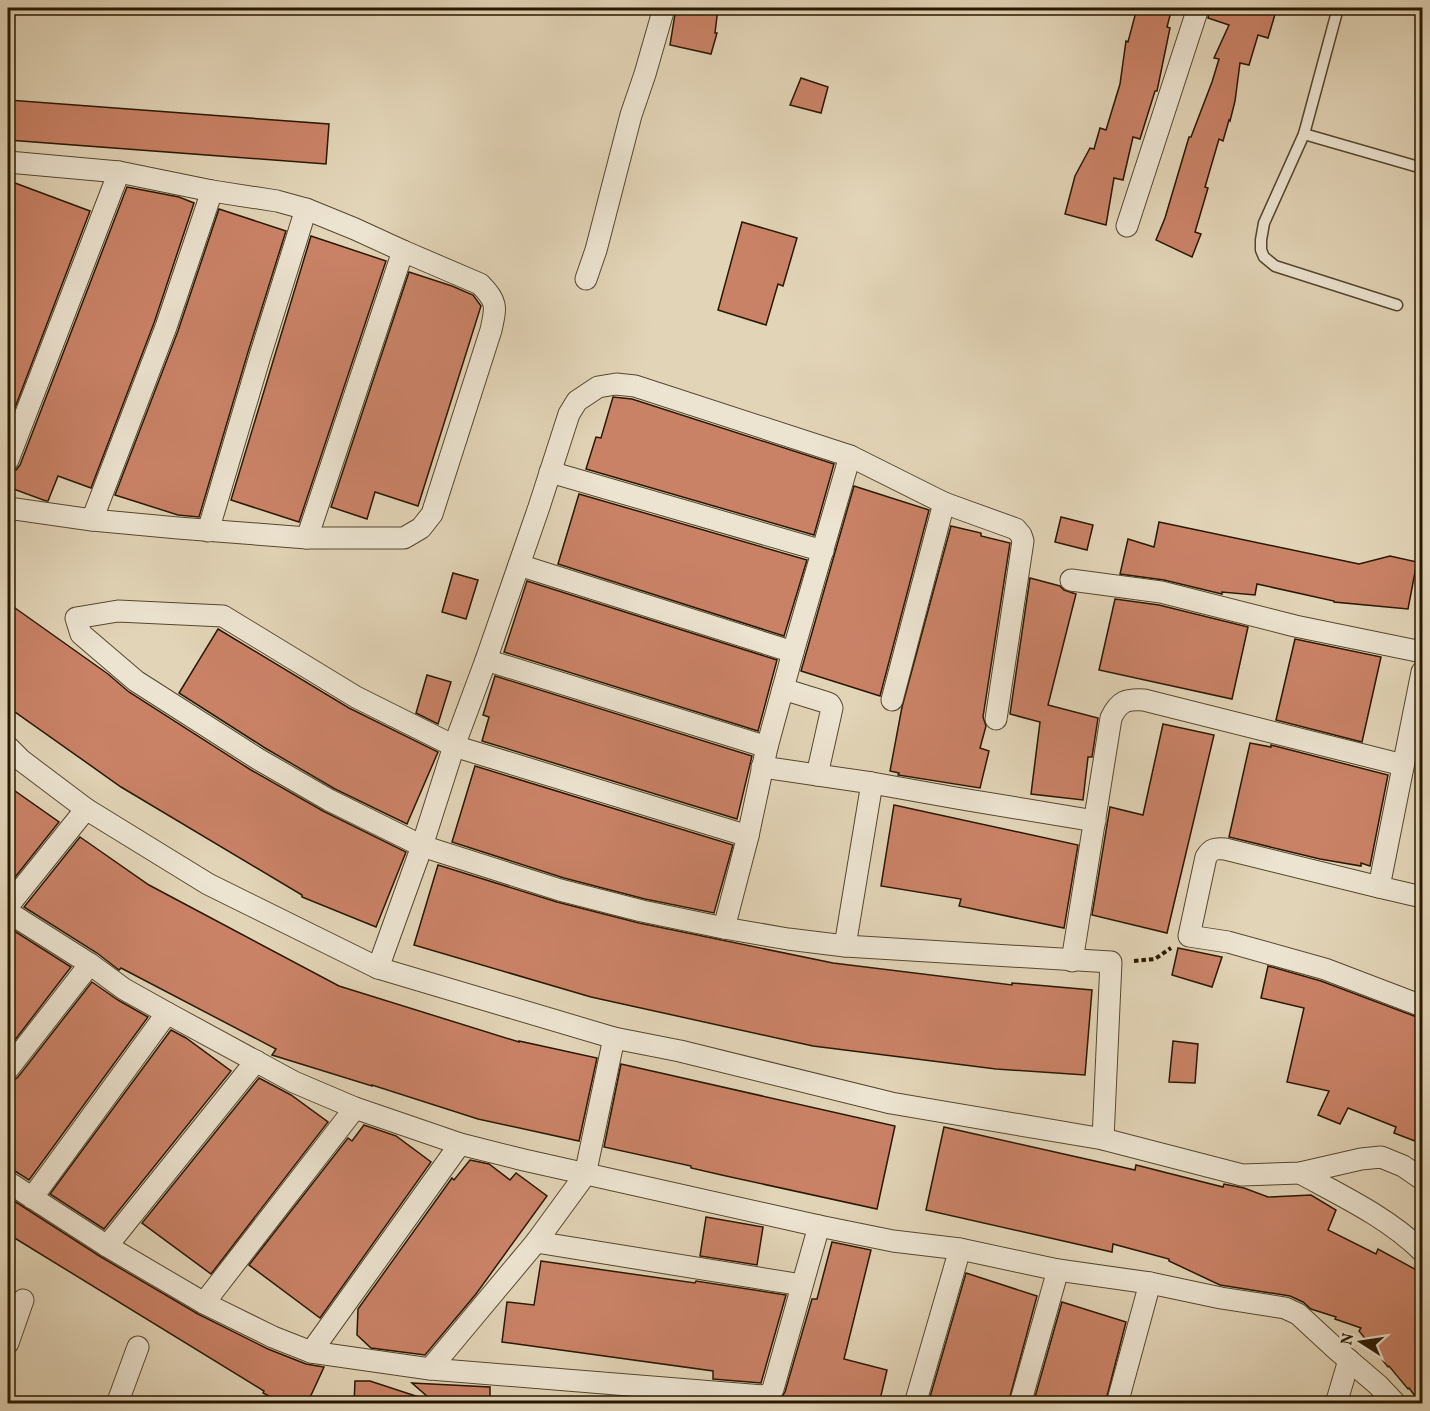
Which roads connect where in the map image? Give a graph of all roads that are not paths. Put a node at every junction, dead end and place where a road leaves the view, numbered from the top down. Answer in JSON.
{"nodes":[{"id":1,"x":664,"y":8,"type":"edge"},
{"id":2,"x":1198,"y":8,"type":"edge"},
{"id":3,"x":1338,"y":8,"type":"edge"},
{"id":4,"x":1304,"y":134,"type":"junction"},
{"id":5,"x":8,"y":162,"type":"edge"},
{"id":6,"x":1422,"y":168,"type":"edge"},
{"id":7,"x":119,"y":172,"type":"junction"},
{"id":8,"x":212,"y":191,"type":"junction"},
{"id":9,"x":306,"y":208,"type":"junction"},
{"id":10,"x":1127,"y":226,"type":"dead end"},
{"id":11,"x":403,"y":251,"type":"junction"},
{"id":12,"x":586,"y":279,"type":"dead end"},
{"id":13,"x":1397,"y":305,"type":"dead end"},
{"id":14,"x":850,"y":456,"type":"junction"},
{"id":15,"x":8,"y":460,"type":"edge"},
{"id":16,"x":550,"y":472,"type":"junction"},
{"id":17,"x":944,"y":503,"type":"junction"},
{"id":18,"x":8,"y":508,"type":"edge"},
{"id":19,"x":92,"y":520,"type":"junction"},
{"id":20,"x":208,"y":531,"type":"junction"},
{"id":21,"x":307,"y":538,"type":"junction"},
{"id":22,"x":823,"y":551,"type":"junction"},
{"id":23,"x":519,"y":565,"type":"junction"},
{"id":24,"x":1071,"y":580,"type":"dead end"},
{"id":25,"x":793,"y":652,"type":"junction"},
{"id":26,"x":1422,"y":652,"type":"edge"},
{"id":27,"x":486,"y":660,"type":"junction"},
{"id":28,"x":1422,"y":672,"type":"edge"},
{"id":29,"x":783,"y":689,"type":"junction"},
{"id":30,"x":892,"y":700,"type":"dead end"},
{"id":31,"x":996,"y":719,"type":"dead end"},
{"id":32,"x":454,"y":746,"type":"junction"},
{"id":33,"x":8,"y":747,"type":"edge"},
{"id":34,"x":767,"y":747,"type":"junction"},
{"id":35,"x":1403,"y":765,"type":"junction"},
{"id":36,"x":762,"y":768,"type":"junction"},
{"id":37,"x":818,"y":775,"type":"junction"},
{"id":38,"x":873,"y":783,"type":"junction"},
{"id":39,"x":86,"y":809,"type":"junction"},
{"id":40,"x":1095,"y":821,"type":"junction"},
{"id":41,"x":747,"y":836,"type":"junction"},
{"id":42,"x":422,"y":846,"type":"junction"},
{"id":43,"x":1379,"y":887,"type":"junction"},
{"id":44,"x":1422,"y":897,"type":"edge"},
{"id":45,"x":8,"y":906,"type":"edge"},
{"id":46,"x":8,"y":912,"type":"edge"},
{"id":47,"x":724,"y":928,"type":"junction"},
{"id":48,"x":845,"y":946,"type":"junction"},
{"id":49,"x":1072,"y":961,"type":"junction"},
{"id":50,"x":90,"y":964,"type":"junction"},
{"id":51,"x":378,"y":968,"type":"junction"},
{"id":52,"x":1422,"y":1006,"type":"edge"},
{"id":53,"x":167,"y":1013,"type":"junction"},
{"id":54,"x":614,"y":1038,"type":"junction"},
{"id":55,"x":256,"y":1061,"type":"junction"},
{"id":56,"x":8,"y":1069,"type":"edge"},
{"id":57,"x":355,"y":1108,"type":"junction"},
{"id":58,"x":1103,"y":1139,"type":"junction"},
{"id":59,"x":460,"y":1144,"type":"junction"},
{"id":60,"x":1300,"y":1173,"type":"junction"},
{"id":61,"x":585,"y":1174,"type":"junction"},
{"id":62,"x":1422,"y":1179,"type":"edge"},
{"id":63,"x":8,"y":1182,"type":"edge"},
{"id":64,"x":32,"y":1198,"type":"junction"},
{"id":65,"x":819,"y":1226,"type":"junction"},
{"id":66,"x":536,"y":1242,"type":"junction"},
{"id":67,"x":107,"y":1246,"type":"junction"},
{"id":68,"x":960,"y":1250,"type":"junction"},
{"id":69,"x":1422,"y":1251,"type":"edge"},
{"id":70,"x":1058,"y":1270,"type":"junction"},
{"id":71,"x":1150,"y":1283,"type":"junction"},
{"id":72,"x":802,"y":1285,"type":"junction"},
{"id":73,"x":23,"y":1300,"type":"dead end"},
{"id":74,"x":204,"y":1303,"type":"junction"},
{"id":75,"x":8,"y":1343,"type":"edge"},
{"id":76,"x":138,"y":1347,"type":"dead end"},
{"id":77,"x":311,"y":1352,"type":"junction"},
{"id":78,"x":1349,"y":1360,"type":"junction"},
{"id":79,"x":430,"y":1369,"type":"junction"},
{"id":80,"x":117,"y":1404,"type":"edge"},
{"id":81,"x":915,"y":1404,"type":"edge"},
{"id":82,"x":1020,"y":1404,"type":"edge"},
{"id":83,"x":1116,"y":1404,"type":"edge"},
{"id":84,"x":1336,"y":1404,"type":"edge"},
{"id":85,"x":1396,"y":1404,"type":"edge"}],
"edges":[{"from":1,"to":12,"type":"street"},
{"from":2,"to":10,"type":"street"},
{"from":3,"to":4,"type":"lane"},
{"from":4,"to":6,"type":"lane"},
{"from":4,"to":13,"type":"lane"},
{"from":5,"to":7,"type":"street"},
{"from":7,"to":8,"type":"street"},
{"from":7,"to":15,"type":"street"},
{"from":8,"to":9,"type":"street"},
{"from":8,"to":19,"type":"street"},
{"from":9,"to":11,"type":"street"},
{"from":9,"to":20,"type":"street"},
{"from":11,"to":21,"type":"street"},
{"from":11,"to":21,"type":"street"},
{"from":14,"to":16,"type":"street"},
{"from":14,"to":17,"type":"street"},
{"from":14,"to":22,"type":"street"},
{"from":16,"to":22,"type":"street"},
{"from":16,"to":23,"type":"street"},
{"from":17,"to":30,"type":"street"},
{"from":17,"to":31,"type":"street"},
{"from":18,"to":19,"type":"street"},
{"from":19,"to":20,"type":"street"},
{"from":20,"to":21,"type":"street"},
{"from":22,"to":25,"type":"street"},
{"from":23,"to":25,"type":"street"},
{"from":23,"to":27,"type":"street"},
{"from":24,"to":26,"type":"street"},
{"from":25,"to":29,"type":"street"},
{"from":27,"to":32,"type":"street"},
{"from":27,"to":34,"type":"street"},
{"from":28,"to":35,"type":"street"},
{"from":29,"to":34,"type":"street"},
{"from":29,"to":37,"type":"street"},
{"from":32,"to":41,"type":"street"},
{"from":32,"to":42,"type":"street"},
{"from":32,"to":42,"type":"street"},
{"from":33,"to":39,"type":"street"},
{"from":34,"to":36,"type":"street"},
{"from":35,"to":40,"type":"street"},
{"from":35,"to":43,"type":"street"},
{"from":36,"to":37,"type":"street"},
{"from":36,"to":41,"type":"street"},
{"from":37,"to":38,"type":"street"},
{"from":38,"to":40,"type":"street"},
{"from":38,"to":48,"type":"street"},
{"from":39,"to":45,"type":"street"},
{"from":39,"to":51,"type":"street"},
{"from":40,"to":49,"type":"street"},
{"from":41,"to":47,"type":"street"},
{"from":42,"to":47,"type":"street"},
{"from":42,"to":51,"type":"street"},
{"from":43,"to":44,"type":"street"},
{"from":43,"to":52,"type":"street"},
{"from":46,"to":50,"type":"street"},
{"from":47,"to":48,"type":"street"},
{"from":48,"to":49,"type":"street"},
{"from":49,"to":58,"type":"street"},
{"from":50,"to":53,"type":"street"},
{"from":50,"to":56,"type":"street"},
{"from":51,"to":54,"type":"street"},
{"from":53,"to":55,"type":"street"},
{"from":53,"to":64,"type":"street"},
{"from":54,"to":58,"type":"street"},
{"from":54,"to":61,"type":"street"},
{"from":55,"to":57,"type":"street"},
{"from":55,"to":67,"type":"street"},
{"from":57,"to":59,"type":"street"},
{"from":57,"to":74,"type":"street"},
{"from":58,"to":60,"type":"street"},
{"from":59,"to":61,"type":"street"},
{"from":59,"to":77,"type":"street"},
{"from":60,"to":62,"type":"street"},
{"from":60,"to":69,"type":"street"},
{"from":61,"to":65,"type":"street"},
{"from":61,"to":66,"type":"street"},
{"from":63,"to":64,"type":"street"},
{"from":64,"to":67,"type":"street"},
{"from":65,"to":68,"type":"street"},
{"from":65,"to":72,"type":"street"},
{"from":66,"to":72,"type":"street"},
{"from":66,"to":79,"type":"street"},
{"from":67,"to":74,"type":"street"},
{"from":68,"to":70,"type":"street"},
{"from":68,"to":81,"type":"street"},
{"from":70,"to":71,"type":"street"},
{"from":70,"to":82,"type":"street"},
{"from":71,"to":78,"type":"street"},
{"from":71,"to":83,"type":"street"},
{"from":72,"to":79,"type":"street"},
{"from":73,"to":75,"type":"street"},
{"from":74,"to":77,"type":"street"},
{"from":76,"to":80,"type":"street"},
{"from":77,"to":79,"type":"street"},
{"from":78,"to":84,"type":"street"},
{"from":78,"to":85,"type":"street"}]}
